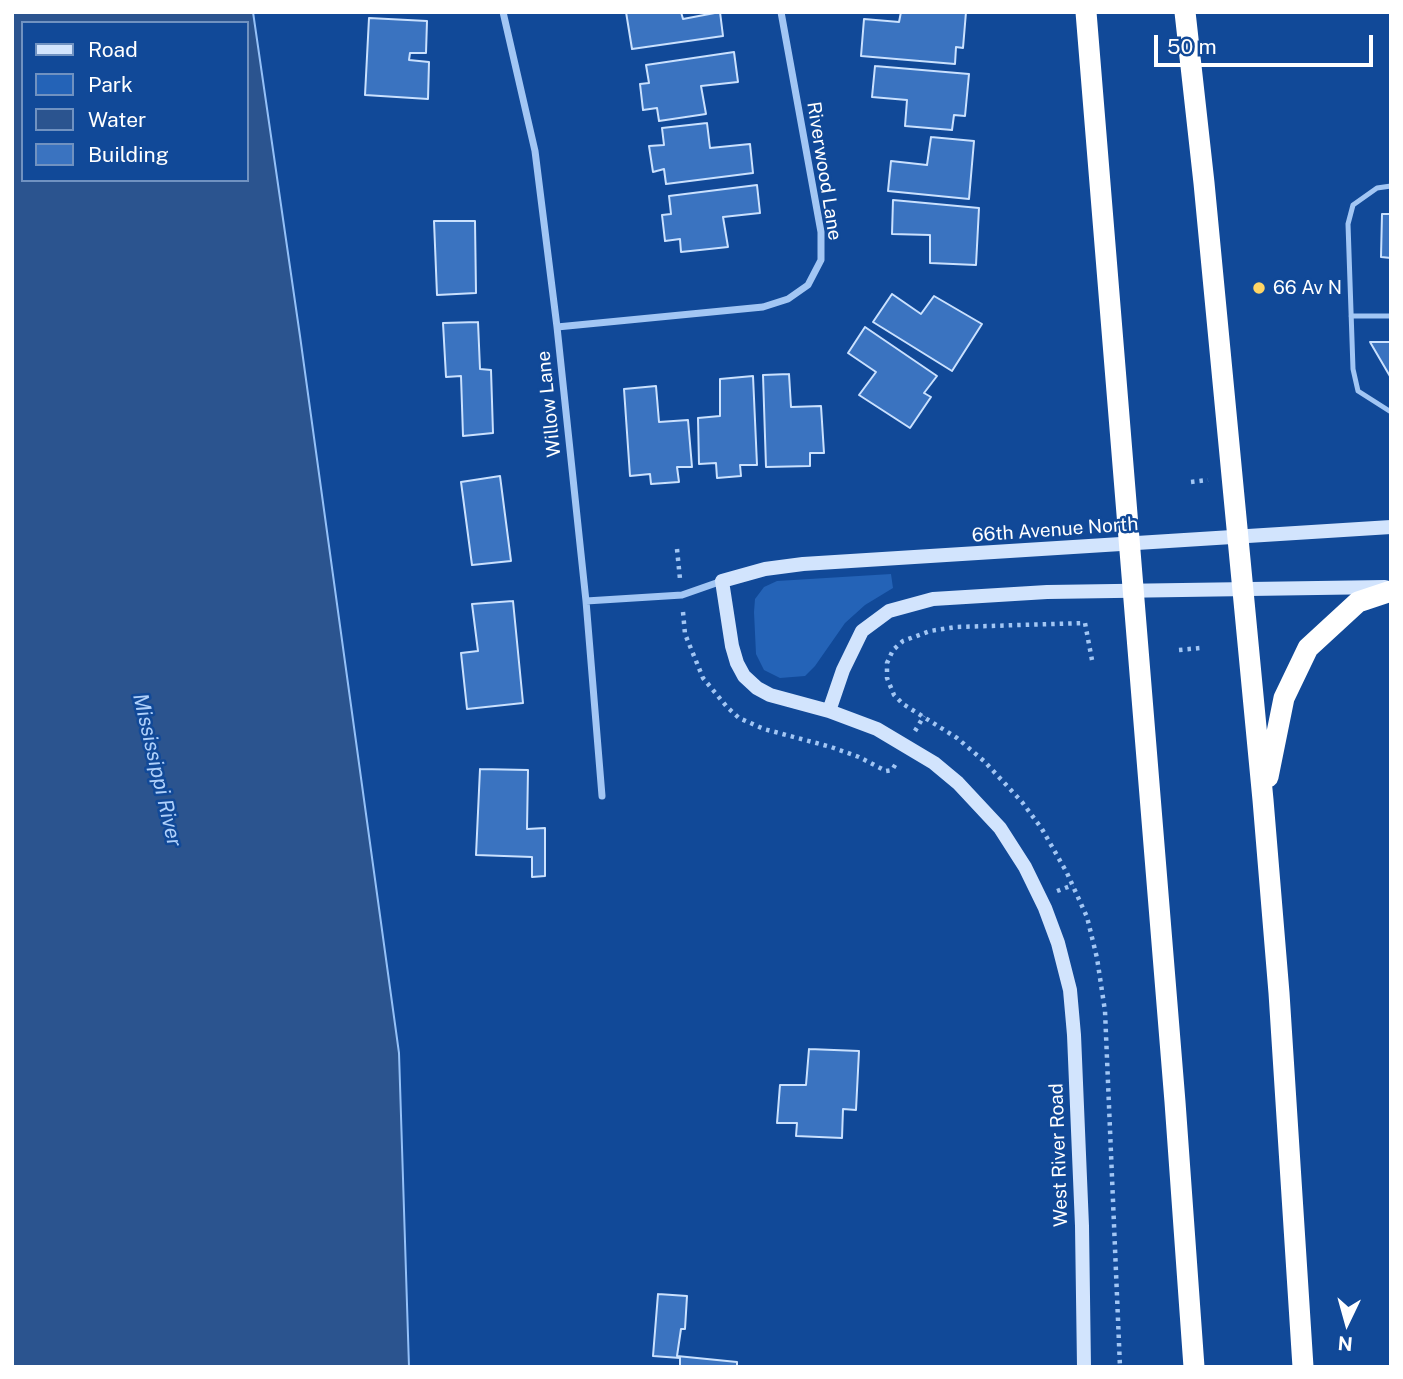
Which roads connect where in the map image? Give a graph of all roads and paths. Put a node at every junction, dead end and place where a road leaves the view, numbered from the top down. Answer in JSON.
{"nodes":[{"id":1,"x":503,"y":12,"type":"edge"},
{"id":2,"x":781,"y":12,"type":"edge"},
{"id":3,"x":1086,"y":12,"type":"edge"},
{"id":4,"x":1187,"y":12,"type":"edge"},
{"id":5,"x":1391,"y":186,"type":"edge"},
{"id":6,"x":1351,"y":316,"type":"junction"},
{"id":7,"x":1391,"y":316,"type":"edge"},
{"id":8,"x":557,"y":327,"type":"junction"},
{"id":9,"x":1391,"y":412,"type":"edge"},
{"id":10,"x":1210,"y":480,"type":"dead end"},
{"id":11,"x":1191,"y":482,"type":"dead end"},
{"id":12,"x":1391,"y":527,"type":"edge"},
{"id":13,"x":1238,"y":537,"type":"junction"},
{"id":14,"x":1129,"y":544,"type":"junction"},
{"id":15,"x":677,"y":549,"type":"dead end"},
{"id":16,"x":722,"y":581,"type":"junction"},
{"id":17,"x":1391,"y":589,"type":"edge"},
{"id":18,"x":1244,"y":590,"type":"junction"},
{"id":19,"x":1133,"y":592,"type":"junction"},
{"id":20,"x":682,"y":595,"type":"junction"},
{"id":21,"x":586,"y":601,"type":"junction"},
{"id":22,"x":1200,"y":648,"type":"dead end"},
{"id":23,"x":1179,"y":650,"type":"dead end"},
{"id":24,"x":1092,"y":660,"type":"dead end"},
{"id":25,"x":829,"y":711,"type":"junction"},
{"id":26,"x":924,"y":716,"type":"dead end"},
{"id":27,"x":602,"y":796,"type":"dead end"},
{"id":28,"x":1263,"y":800,"type":"junction"},
{"id":29,"x":1084,"y":1367,"type":"edge"},
{"id":30,"x":1194,"y":1367,"type":"edge"},
{"id":31,"x":1303,"y":1367,"type":"edge"}],
"edges":[{"from":1,"to":8,"type":"street","name":"Willow Lane"},
{"from":2,"to":8,"type":"street","name":"Riverwood Lane"},
{"from":3,"to":14,"type":"highway"},
{"from":4,"to":13,"type":"highway"},
{"from":5,"to":6,"type":"lane"},
{"from":6,"to":7,"type":"lane"},
{"from":6,"to":9,"type":"lane"},
{"from":8,"to":21,"type":"street","name":"Willow Lane"},
{"from":10,"to":11,"type":"path"},
{"from":12,"to":13,"type":"street","name":"66th Avenue North"},
{"from":13,"to":14,"type":"street","name":"66th Avenue North"},
{"from":13,"to":18,"type":"highway"},
{"from":14,"to":16,"type":"street","name":"66th Avenue North"},
{"from":14,"to":19,"type":"highway"},
{"from":15,"to":20,"type":"path"},
{"from":16,"to":20,"type":"street","name":"66th Avenue North"},
{"from":16,"to":25,"type":"street"},
{"from":17,"to":18,"type":"street"},
{"from":17,"to":28,"type":"highway"},
{"from":18,"to":19,"type":"street"},
{"from":18,"to":28,"type":"highway"},
{"from":19,"to":25,"type":"street"},
{"from":19,"to":30,"type":"highway"},
{"from":20,"to":21,"type":"street","name":"66th Avenue North"},
{"from":21,"to":27,"type":"street","name":"Willow Lane"},
{"from":22,"to":23,"type":"path"},
{"from":24,"to":26,"type":"path"},
{"from":25,"to":29,"type":"street","name":"West River Road"},
{"from":28,"to":31,"type":"highway"}]}
